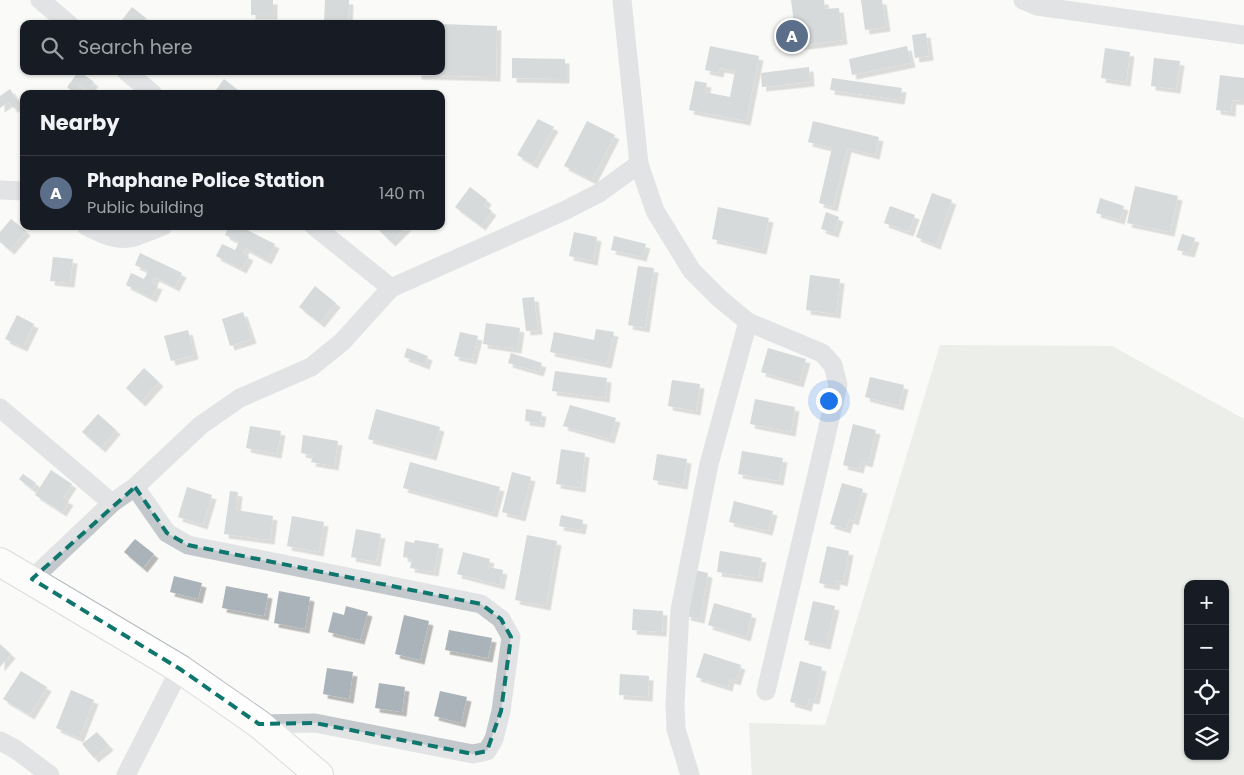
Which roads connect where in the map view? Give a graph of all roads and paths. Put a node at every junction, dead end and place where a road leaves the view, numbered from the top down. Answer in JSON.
{"nodes":[{"id":1,"x":40,"y":0,"type":"edge"},
{"id":2,"x":622,"y":0,"type":"edge"},
{"id":3,"x":1023,"y":0,"type":"edge"},
{"id":4,"x":64,"y":20,"type":"edge"},
{"id":5,"x":1244,"y":35,"type":"edge"},
{"id":6,"x":131,"y":75,"type":"edge"},
{"id":7,"x":148,"y":90,"type":"edge"},
{"id":8,"x":639,"y":164,"type":"junction"},
{"id":9,"x":0,"y":190,"type":"edge"},
{"id":10,"x":20,"y":191,"type":"edge"},
{"id":11,"x":94,"y":230,"type":"edge"},
{"id":12,"x":152,"y":230,"type":"edge"},
{"id":13,"x":319,"y":230,"type":"edge"},
{"id":14,"x":391,"y":288,"type":"junction"},
{"id":15,"x":748,"y":322,"type":"junction"},
{"id":16,"x":0,"y":408,"type":"edge"},
{"id":17,"x":135,"y":487,"type":"junction"},
{"id":18,"x":112,"y":503,"type":"junction"},
{"id":19,"x":0,"y":562,"type":"edge"},
{"id":20,"x":32,"y":579,"type":"junction"},
{"id":21,"x":180,"y":669,"type":"junction"},
{"id":22,"x":766,"y":691,"type":"dead end"},
{"id":23,"x":259,"y":724,"type":"junction"},
{"id":24,"x":0,"y":741,"type":"edge"},
{"id":25,"x":50,"y":775,"type":"edge"},
{"id":26,"x":126,"y":775,"type":"edge"},
{"id":27,"x":319,"y":775,"type":"edge"},
{"id":28,"x":690,"y":775,"type":"edge"}],
"edges":[{"from":1,"to":4,"type":"street"},
{"from":2,"to":8,"type":"street"},
{"from":3,"to":5,"type":"street"},
{"from":6,"to":7,"type":"street"},
{"from":8,"to":14,"type":"street"},
{"from":8,"to":15,"type":"street"},
{"from":9,"to":10,"type":"street"},
{"from":11,"to":12,"type":"street"},
{"from":13,"to":14,"type":"street"},
{"from":14,"to":17,"type":"street"},
{"from":15,"to":22,"type":"street"},
{"from":15,"to":28,"type":"street"},
{"from":16,"to":18,"type":"street"},
{"from":17,"to":18,"type":"street"},
{"from":17,"to":23,"type":"street"},
{"from":18,"to":20,"type":"street"},
{"from":19,"to":20,"type":"street"},
{"from":20,"to":21,"type":"street"},
{"from":21,"to":23,"type":"street"},
{"from":21,"to":26,"type":"street"},
{"from":23,"to":27,"type":"street"},
{"from":24,"to":25,"type":"street"}]}
